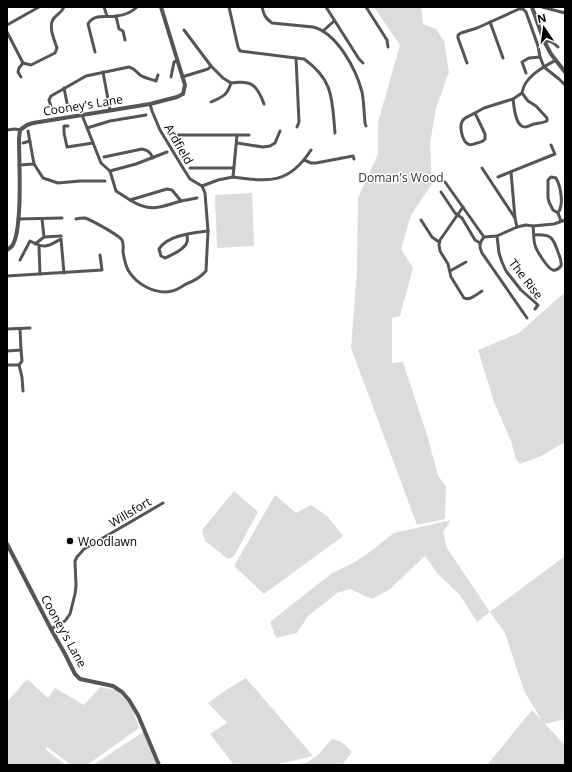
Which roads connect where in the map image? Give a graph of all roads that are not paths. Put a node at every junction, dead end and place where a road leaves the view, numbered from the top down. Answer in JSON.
{"nodes":[{"id":1,"x":37,"y":7,"type":"edge"},
{"id":2,"x":64,"y":7,"type":"edge"},
{"id":3,"x":104,"y":7,"type":"edge"},
{"id":4,"x":137,"y":7,"type":"edge"},
{"id":5,"x":161,"y":7,"type":"edge"},
{"id":6,"x":229,"y":7,"type":"edge"},
{"id":7,"x":262,"y":7,"type":"edge"},
{"id":8,"x":326,"y":7,"type":"edge"},
{"id":9,"x":366,"y":7,"type":"edge"},
{"id":10,"x":533,"y":7,"type":"edge"},
{"id":11,"x":542,"y":7,"type":"edge"},
{"id":12,"x":565,"y":12,"type":"edge"},
{"id":13,"x":108,"y":16,"type":"junction"},
{"id":14,"x":116,"y":16,"type":"junction"},
{"id":15,"x":334,"y":20,"type":"junction"},
{"id":16,"x":490,"y":22,"type":"junction"},
{"id":17,"x":7,"y":25,"type":"edge"},
{"id":18,"x":184,"y":30,"type":"dead end"},
{"id":19,"x":322,"y":31,"type":"junction"},
{"id":20,"x":7,"y":32,"type":"edge"},
{"id":21,"x":125,"y":40,"type":"dead end"},
{"id":22,"x":544,"y":41,"type":"junction"},
{"id":23,"x":388,"y":47,"type":"dead end"},
{"id":24,"x":558,"y":47,"type":"dead end"},
{"id":25,"x":95,"y":52,"type":"dead end"},
{"id":26,"x":540,"y":57,"type":"junction"},
{"id":27,"x":296,"y":58,"type":"junction"},
{"id":28,"x":503,"y":58,"type":"dead end"},
{"id":29,"x":556,"y":60,"type":"junction"},
{"id":30,"x":177,"y":61,"type":"junction"},
{"id":31,"x":23,"y":63,"type":"junction"},
{"id":32,"x":363,"y":63,"type":"dead end"},
{"id":33,"x":467,"y":63,"type":"dead end"},
{"id":34,"x":211,"y":66,"type":"junction"},
{"id":35,"x":544,"y":67,"type":"junction"},
{"id":36,"x":103,"y":72,"type":"junction"},
{"id":37,"x":565,"y":72,"type":"edge"},
{"id":38,"x":526,"y":73,"type":"dead end"},
{"id":39,"x":158,"y":75,"type":"dead end"},
{"id":40,"x":21,"y":77,"type":"dead end"},
{"id":41,"x":171,"y":77,"type":"dead end"},
{"id":42,"x":182,"y":77,"type":"junction"},
{"id":43,"x":231,"y":83,"type":"junction"},
{"id":44,"x":565,"y":85,"type":"edge"},
{"id":45,"x":64,"y":88,"type":"junction"},
{"id":46,"x":522,"y":93,"type":"junction"},
{"id":47,"x":513,"y":99,"type":"junction"},
{"id":48,"x":211,"y":102,"type":"dead end"},
{"id":49,"x":67,"y":103,"type":"dead end"},
{"id":50,"x":150,"y":104,"type":"junction"},
{"id":51,"x":264,"y":104,"type":"dead end"},
{"id":52,"x":51,"y":107,"type":"dead end"},
{"id":53,"x":110,"y":110,"type":"junction"},
{"id":54,"x":475,"y":113,"type":"junction"},
{"id":55,"x":82,"y":115,"type":"junction"},
{"id":56,"x":146,"y":115,"type":"dead end"},
{"id":57,"x":68,"y":126,"type":"dead end"},
{"id":58,"x":366,"y":126,"type":"dead end"},
{"id":59,"x":297,"y":127,"type":"dead end"},
{"id":60,"x":87,"y":128,"type":"junction"},
{"id":61,"x":7,"y":130,"type":"edge"},
{"id":62,"x":20,"y":130,"type":"junction"},
{"id":63,"x":28,"y":131,"type":"dead end"},
{"id":64,"x":280,"y":131,"type":"dead end"},
{"id":65,"x":335,"y":133,"type":"dead end"},
{"id":66,"x":237,"y":135,"type":"junction"},
{"id":67,"x":249,"y":135,"type":"dead end"},
{"id":68,"x":30,"y":141,"type":"junction"},
{"id":69,"x":177,"y":141,"type":"dead end"},
{"id":70,"x":23,"y":143,"type":"dead end"},
{"id":71,"x":93,"y":143,"type":"junction"},
{"id":72,"x":236,"y":143,"type":"junction"},
{"id":73,"x":551,"y":144,"type":"dead end"},
{"id":74,"x":311,"y":150,"type":"dead end"},
{"id":75,"x":167,"y":152,"type":"dead end"},
{"id":76,"x":104,"y":157,"type":"dead end"},
{"id":77,"x":153,"y":158,"type":"junction"},
{"id":78,"x":354,"y":159,"type":"dead end"},
{"id":79,"x":304,"y":160,"type":"junction"},
{"id":80,"x":34,"y":164,"type":"junction"},
{"id":81,"x":18,"y":165,"type":"junction"},
{"id":82,"x":190,"y":168,"type":"dead end"},
{"id":83,"x":234,"y":168,"type":"junction"},
{"id":84,"x":482,"y":168,"type":"dead end"},
{"id":85,"x":110,"y":171,"type":"junction"},
{"id":86,"x":510,"y":172,"type":"junction"},
{"id":87,"x":233,"y":177,"type":"junction"},
{"id":88,"x":498,"y":177,"type":"dead end"},
{"id":89,"x":105,"y":181,"type":"dead end"},
{"id":90,"x":445,"y":182,"type":"dead end"},
{"id":91,"x":202,"y":186,"type":"junction"},
{"id":92,"x":441,"y":192,"type":"dead end"},
{"id":93,"x":197,"y":198,"type":"dead end"},
{"id":94,"x":130,"y":200,"type":"junction"},
{"id":95,"x":181,"y":201,"type":"junction"},
{"id":96,"x":463,"y":207,"type":"junction"},
{"id":97,"x":558,"y":213,"type":"junction"},
{"id":98,"x":457,"y":215,"type":"junction"},
{"id":99,"x":62,"y":218,"type":"dead end"},
{"id":100,"x":515,"y":218,"type":"junction"},
{"id":101,"x":18,"y":219,"type":"junction"},
{"id":102,"x":42,"y":219,"type":"junction"},
{"id":103,"x":76,"y":219,"type":"dead end"},
{"id":104,"x":421,"y":220,"type":"dead end"},
{"id":105,"x":565,"y":220,"type":"edge"},
{"id":106,"x":561,"y":221,"type":"junction"},
{"id":107,"x":533,"y":226,"type":"junction"},
{"id":108,"x":517,"y":227,"type":"junction"},
{"id":109,"x":208,"y":231,"type":"junction"},
{"id":110,"x":187,"y":235,"type":"junction"},
{"id":111,"x":534,"y":235,"type":"junction"},
{"id":112,"x":61,"y":236,"type":"dead end"},
{"id":113,"x":497,"y":236,"type":"junction"},
{"id":114,"x":44,"y":237,"type":"junction"},
{"id":115,"x":484,"y":237,"type":"junction"},
{"id":116,"x":439,"y":242,"type":"junction"},
{"id":117,"x":35,"y":244,"type":"junction"},
{"id":118,"x":480,"y":245,"type":"junction"},
{"id":119,"x":39,"y":246,"type":"junction"},
{"id":120,"x":7,"y":250,"type":"edge"},
{"id":121,"x":100,"y":255,"type":"dead end"},
{"id":122,"x":20,"y":260,"type":"dead end"},
{"id":123,"x":466,"y":262,"type":"dead end"},
{"id":124,"x":450,"y":271,"type":"junction"},
{"id":125,"x":64,"y":272,"type":"junction"},
{"id":126,"x":40,"y":274,"type":"junction"},
{"id":127,"x":7,"y":276,"type":"edge"},
{"id":128,"x":482,"y":291,"type":"dead end"},
{"id":129,"x":535,"y":309,"type":"dead end"},
{"id":130,"x":527,"y":318,"type":"dead end"},
{"id":131,"x":20,"y":328,"type":"junction"},
{"id":132,"x":30,"y":328,"type":"dead end"},
{"id":133,"x":7,"y":329,"type":"edge"},
{"id":134,"x":21,"y":350,"type":"junction"},
{"id":135,"x":7,"y":351,"type":"edge"},
{"id":136,"x":7,"y":365,"type":"edge"},
{"id":137,"x":19,"y":365,"type":"junction"},
{"id":138,"x":23,"y":391,"type":"dead end"},
{"id":139,"x":163,"y":503,"type":"dead end"},
{"id":140,"x":7,"y":544,"type":"edge"},
{"id":141,"x":51,"y":629,"type":"junction"},
{"id":142,"x":159,"y":765,"type":"edge"}],
"edges":[{"from":1,"to":17,"type":"street"},
{"from":2,"to":31,"type":"street"},
{"from":3,"to":13,"type":"street"},
{"from":4,"to":14,"type":"street"},
{"from":5,"to":30,"type":"street","name":"Cooney's Lane"},
{"from":6,"to":27,"type":"street"},
{"from":7,"to":19,"type":"street"},
{"from":8,"to":15,"type":"street"},
{"from":9,"to":23,"type":"street"},
{"from":10,"to":22,"type":"street"},
{"from":11,"to":12,"type":"street"},
{"from":13,"to":14,"type":"street"},
{"from":13,"to":25,"type":"street"},
{"from":14,"to":21,"type":"street"},
{"from":15,"to":19,"type":"street"},
{"from":15,"to":32,"type":"street"},
{"from":16,"to":26,"type":"street"},
{"from":16,"to":28,"type":"street"},
{"from":16,"to":33,"type":"street"},
{"from":18,"to":34,"type":"street"},
{"from":19,"to":58,"type":"street"},
{"from":20,"to":31,"type":"street"},
{"from":22,"to":24,"type":"street"},
{"from":22,"to":29,"type":"street"},
{"from":26,"to":35,"type":"street"},
{"from":26,"to":38,"type":"street"},
{"from":27,"to":59,"type":"street"},
{"from":27,"to":65,"type":"street"},
{"from":29,"to":35,"type":"street"},
{"from":29,"to":37,"type":"street"},
{"from":30,"to":41,"type":"street"},
{"from":30,"to":42,"type":"street","name":"Cooney's Lane"},
{"from":31,"to":40,"type":"street"},
{"from":34,"to":42,"type":"street"},
{"from":34,"to":43,"type":"street"},
{"from":35,"to":44,"type":"street"},
{"from":35,"to":46,"type":"street"},
{"from":36,"to":39,"type":"street"},
{"from":36,"to":45,"type":"street"},
{"from":36,"to":53,"type":"street"},
{"from":42,"to":50,"type":"street","name":"Cooney's Lane"},
{"from":43,"to":48,"type":"street"},
{"from":43,"to":51,"type":"street"},
{"from":45,"to":49,"type":"street"},
{"from":45,"to":52,"type":"street"},
{"from":46,"to":47,"type":"street"},
{"from":46,"to":47,"type":"street"},
{"from":47,"to":54,"type":"street"},
{"from":50,"to":53,"type":"street","name":"Cooney's Lane"},
{"from":50,"to":91,"type":"street","name":"Ardfield"},
{"from":53,"to":55,"type":"street","name":"Cooney's Lane"},
{"from":54,"to":54,"type":"street"},
{"from":55,"to":60,"type":"street"},
{"from":55,"to":62,"type":"street","name":"Cooney's Lane"},
{"from":56,"to":60,"type":"street"},
{"from":57,"to":71,"type":"street"},
{"from":60,"to":71,"type":"street"},
{"from":61,"to":62,"type":"street"},
{"from":62,"to":81,"type":"street"},
{"from":63,"to":68,"type":"street"},
{"from":64,"to":72,"type":"street"},
{"from":66,"to":67,"type":"street"},
{"from":66,"to":69,"type":"street"},
{"from":66,"to":72,"type":"street"},
{"from":68,"to":70,"type":"street"},
{"from":68,"to":80,"type":"street"},
{"from":71,"to":85,"type":"street"},
{"from":72,"to":83,"type":"street"},
{"from":73,"to":86,"type":"street"},
{"from":74,"to":79,"type":"street"},
{"from":75,"to":77,"type":"street"},
{"from":76,"to":77,"type":"street"},
{"from":77,"to":85,"type":"street"},
{"from":78,"to":79,"type":"street"},
{"from":79,"to":87,"type":"street"},
{"from":80,"to":81,"type":"street"},
{"from":80,"to":89,"type":"street"},
{"from":81,"to":101,"type":"street"},
{"from":82,"to":83,"type":"street"},
{"from":83,"to":87,"type":"street"},
{"from":84,"to":100,"type":"street"},
{"from":85,"to":94,"type":"street"},
{"from":86,"to":88,"type":"street"},
{"from":86,"to":100,"type":"street"},
{"from":87,"to":91,"type":"street"},
{"from":90,"to":96,"type":"street"},
{"from":91,"to":109,"type":"street"},
{"from":92,"to":98,"type":"street"},
{"from":93,"to":95,"type":"street"},
{"from":94,"to":95,"type":"street"},
{"from":94,"to":95,"type":"street"},
{"from":96,"to":98,"type":"street"},
{"from":96,"to":115,"type":"street"},
{"from":97,"to":97,"type":"street"},
{"from":97,"to":106,"type":"street"},
{"from":98,"to":116,"type":"street"},
{"from":98,"to":118,"type":"street"},
{"from":99,"to":102,"type":"street"},
{"from":100,"to":108,"type":"street"},
{"from":101,"to":102,"type":"street"},
{"from":101,"to":120,"type":"street"},
{"from":102,"to":114,"type":"street"},
{"from":103,"to":109,"type":"street"},
{"from":104,"to":116,"type":"street"},
{"from":105,"to":106,"type":"street"},
{"from":106,"to":107,"type":"street"},
{"from":107,"to":108,"type":"street"},
{"from":107,"to":111,"type":"street"},
{"from":108,"to":113,"type":"street"},
{"from":109,"to":110,"type":"street"},
{"from":110,"to":110,"type":"street"},
{"from":111,"to":111,"type":"street"},
{"from":112,"to":114,"type":"street"},
{"from":113,"to":115,"type":"street"},
{"from":113,"to":129,"type":"street","name":"The Rise"},
{"from":114,"to":117,"type":"street"},
{"from":115,"to":118,"type":"street"},
{"from":116,"to":124,"type":"street"},
{"from":117,"to":119,"type":"street"},
{"from":117,"to":122,"type":"street"},
{"from":118,"to":130,"type":"street"},
{"from":119,"to":125,"type":"street"},
{"from":119,"to":126,"type":"street"},
{"from":121,"to":125,"type":"street"},
{"from":123,"to":124,"type":"street"},
{"from":124,"to":128,"type":"street"},
{"from":125,"to":126,"type":"street"},
{"from":126,"to":127,"type":"street"},
{"from":131,"to":132,"type":"street"},
{"from":131,"to":133,"type":"street"},
{"from":131,"to":134,"type":"street"},
{"from":134,"to":135,"type":"street"},
{"from":134,"to":137,"type":"street"},
{"from":136,"to":137,"type":"street"},
{"from":137,"to":138,"type":"street"},
{"from":139,"to":141,"type":"street","name":"Willsfort"},
{"from":140,"to":141,"type":"street","name":"Cooney's Lane"},
{"from":141,"to":142,"type":"street","name":"Cooney's Lane"}]}
